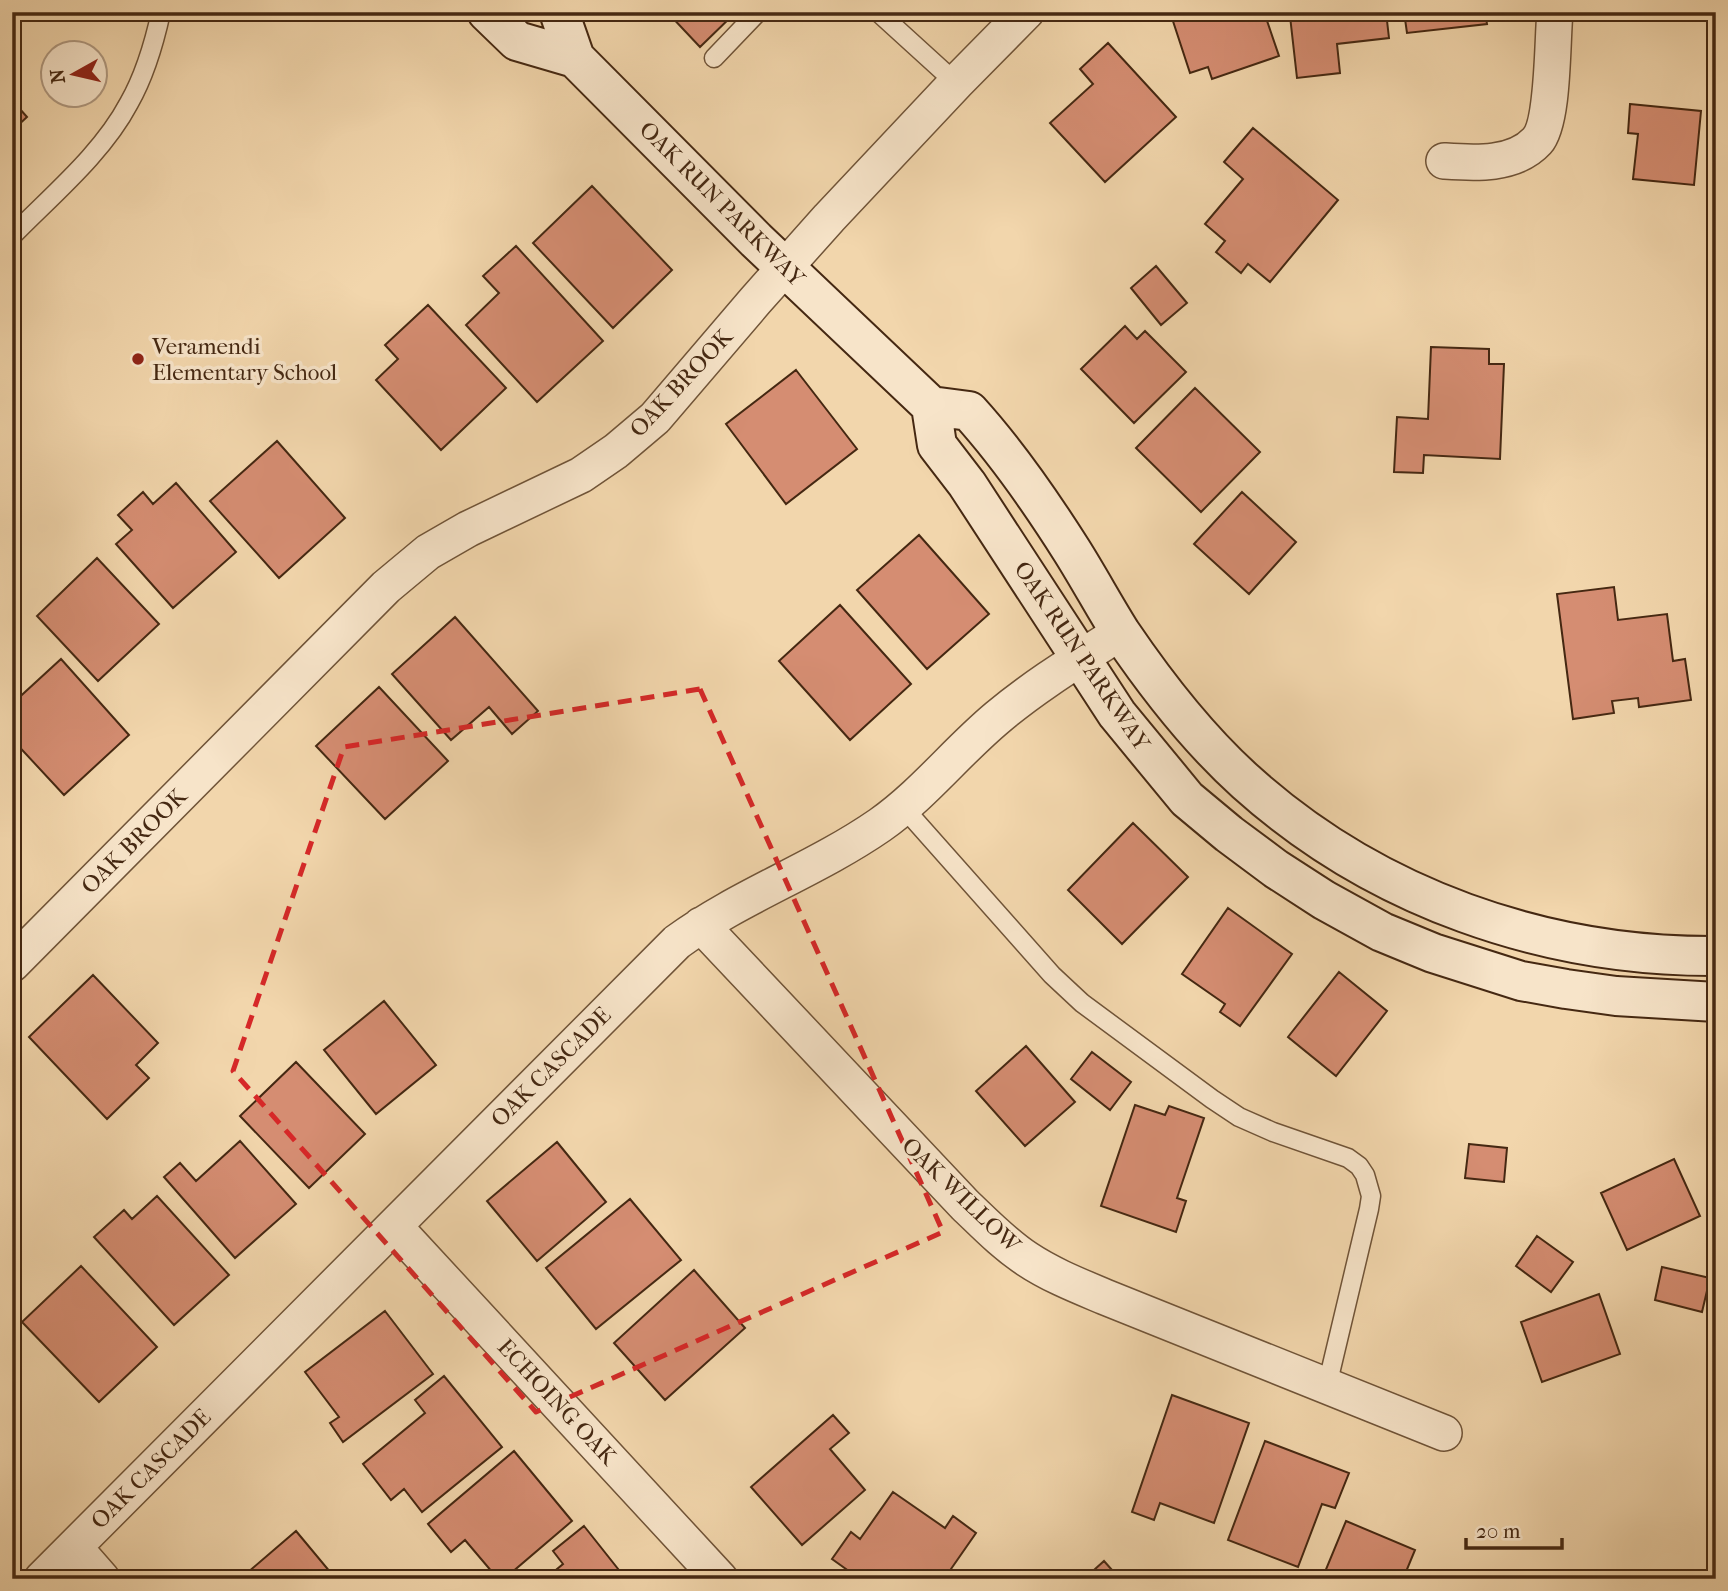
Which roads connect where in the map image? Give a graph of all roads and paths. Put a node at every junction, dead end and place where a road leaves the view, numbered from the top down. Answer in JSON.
{"nodes":[{"id":1,"x":161,"y":12,"type":"edge"},
{"id":2,"x":487,"y":12,"type":"edge"},
{"id":3,"x":559,"y":12,"type":"edge"},
{"id":4,"x":758,"y":12,"type":"edge"},
{"id":5,"x":878,"y":12,"type":"edge"},
{"id":6,"x":1026,"y":12,"type":"edge"},
{"id":7,"x":1555,"y":12,"type":"edge"},
{"id":8,"x":575,"y":58,"type":"junction"},
{"id":9,"x":715,"y":58,"type":"dead end"},
{"id":10,"x":956,"y":83,"type":"junction"},
{"id":11,"x":1444,"y":161,"type":"dead end"},
{"id":12,"x":12,"y":236,"type":"edge"},
{"id":13,"x":786,"y":268,"type":"junction"},
{"id":14,"x":931,"y":406,"type":"junction"},
{"id":15,"x":1121,"y":632,"type":"junction"},
{"id":16,"x":1080,"y":659,"type":"junction"},
{"id":17,"x":904,"y":807,"type":"junction"},
{"id":18,"x":701,"y":925,"type":"junction"},
{"id":19,"x":1716,"y":956,"type":"edge"},
{"id":20,"x":12,"y":964,"type":"edge"},
{"id":21,"x":1716,"y":1002,"type":"edge"},
{"id":22,"x":394,"y":1226,"type":"junction"},
{"id":23,"x":1327,"y":1386,"type":"junction"},
{"id":24,"x":1444,"y":1433,"type":"dead end"},
{"id":25,"x":74,"y":1547,"type":"junction"},
{"id":26,"x":42,"y":1579,"type":"edge"},
{"id":27,"x":102,"y":1579,"type":"edge"},
{"id":28,"x":720,"y":1579,"type":"edge"}],
"edges":[{"from":1,"to":12,"type":"lane"},
{"from":2,"to":8,"type":"street","name":"OAK RUN PARKWAY"},
{"from":3,"to":8,"type":"street","name":"OAK RUN PARKWAY"},
{"from":4,"to":9,"type":"lane"},
{"from":5,"to":10,"type":"lane"},
{"from":6,"to":10,"type":"street","name":"OAK BROOK"},
{"from":7,"to":11,"type":"street"},
{"from":8,"to":13,"type":"street","name":"OAK RUN PARKWAY"},
{"from":10,"to":13,"type":"street","name":"OAK BROOK"},
{"from":13,"to":14,"type":"street","name":"OAK RUN PARKWAY"},
{"from":13,"to":20,"type":"street","name":"OAK BROOK"},
{"from":14,"to":15,"type":"street","name":"OAK RUN PARKWAY"},
{"from":14,"to":16,"type":"street","name":"OAK RUN PARKWAY"},
{"from":15,"to":16,"type":"street","name":"OAK CASCADE"},
{"from":15,"to":19,"type":"street","name":"OAK RUN PARKWAY"},
{"from":16,"to":17,"type":"street","name":"OAK CASCADE"},
{"from":16,"to":21,"type":"street","name":"OAK RUN PARKWAY"},
{"from":17,"to":18,"type":"street","name":"OAK CASCADE"},
{"from":17,"to":23,"type":"lane"},
{"from":18,"to":22,"type":"street","name":"OAK CASCADE"},
{"from":18,"to":23,"type":"street","name":"OAK WILLOW"},
{"from":22,"to":25,"type":"street","name":"OAK CASCADE"},
{"from":22,"to":28,"type":"street","name":"ECHOING OAK"},
{"from":23,"to":24,"type":"street","name":"OAK WILLOW"},
{"from":25,"to":26,"type":"street","name":"OAK CASCADE"},
{"from":25,"to":27,"type":"street"}]}
